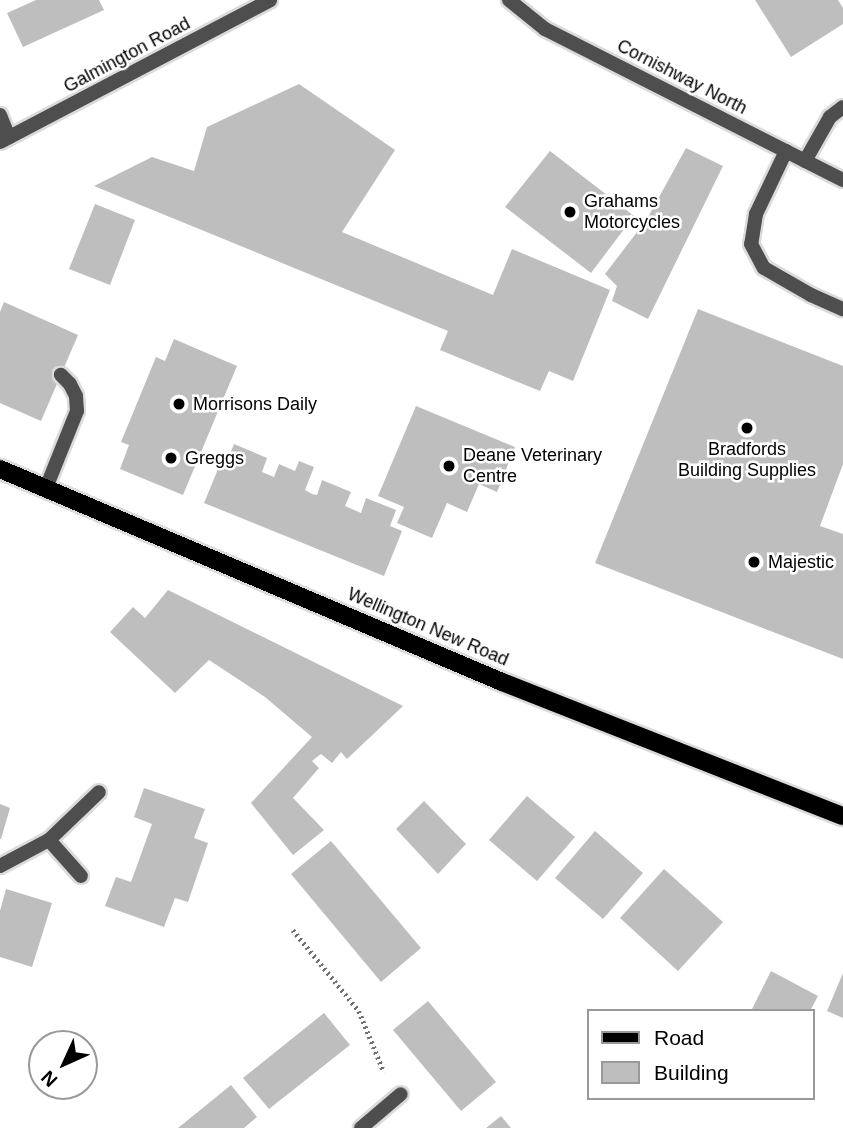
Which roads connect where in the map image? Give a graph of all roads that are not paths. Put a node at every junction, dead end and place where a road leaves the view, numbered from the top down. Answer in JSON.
{"nodes":[{"id":1,"x":270,"y":0,"type":"edge"},
{"id":2,"x":509,"y":0,"type":"edge"},
{"id":3,"x":843,"y":107,"type":"edge"},
{"id":4,"x":0,"y":115,"type":"edge"},
{"id":5,"x":5,"y":140,"type":"edge"},
{"id":6,"x":786,"y":151,"type":"junction"},
{"id":7,"x":805,"y":161,"type":"junction"},
{"id":8,"x":843,"y":180,"type":"edge"},
{"id":9,"x":843,"y":309,"type":"edge"},
{"id":10,"x":61,"y":375,"type":"dead end"},
{"id":11,"x":0,"y":469,"type":"edge"},
{"id":12,"x":46,"y":488,"type":"junction"},
{"id":13,"x":99,"y":792,"type":"dead end"},
{"id":14,"x":843,"y":816,"type":"edge"},
{"id":15,"x":49,"y":840,"type":"junction"},
{"id":16,"x":0,"y":866,"type":"edge"},
{"id":17,"x":81,"y":876,"type":"dead end"},
{"id":18,"x":401,"y":1094,"type":"road end"},
{"id":19,"x":361,"y":1128,"type":"edge"}],
"edges":[{"from":1,"to":5,"type":"street","name":"Galmington Road"},
{"from":2,"to":6,"type":"street","name":"Cornishway North"},
{"from":3,"to":7,"type":"street"},
{"from":4,"to":5,"type":"street"},
{"from":6,"to":7,"type":"street","name":"Cornishway North"},
{"from":6,"to":9,"type":"street"},
{"from":7,"to":8,"type":"street","name":"Cornishway North"},
{"from":10,"to":12,"type":"street"},
{"from":11,"to":12,"type":"main road","name":"Wellington New Road"},
{"from":12,"to":14,"type":"main road","name":"Wellington New Road"},
{"from":13,"to":15,"type":"street"},
{"from":15,"to":16,"type":"street"},
{"from":15,"to":17,"type":"street"},
{"from":18,"to":19,"type":"street"}]}
